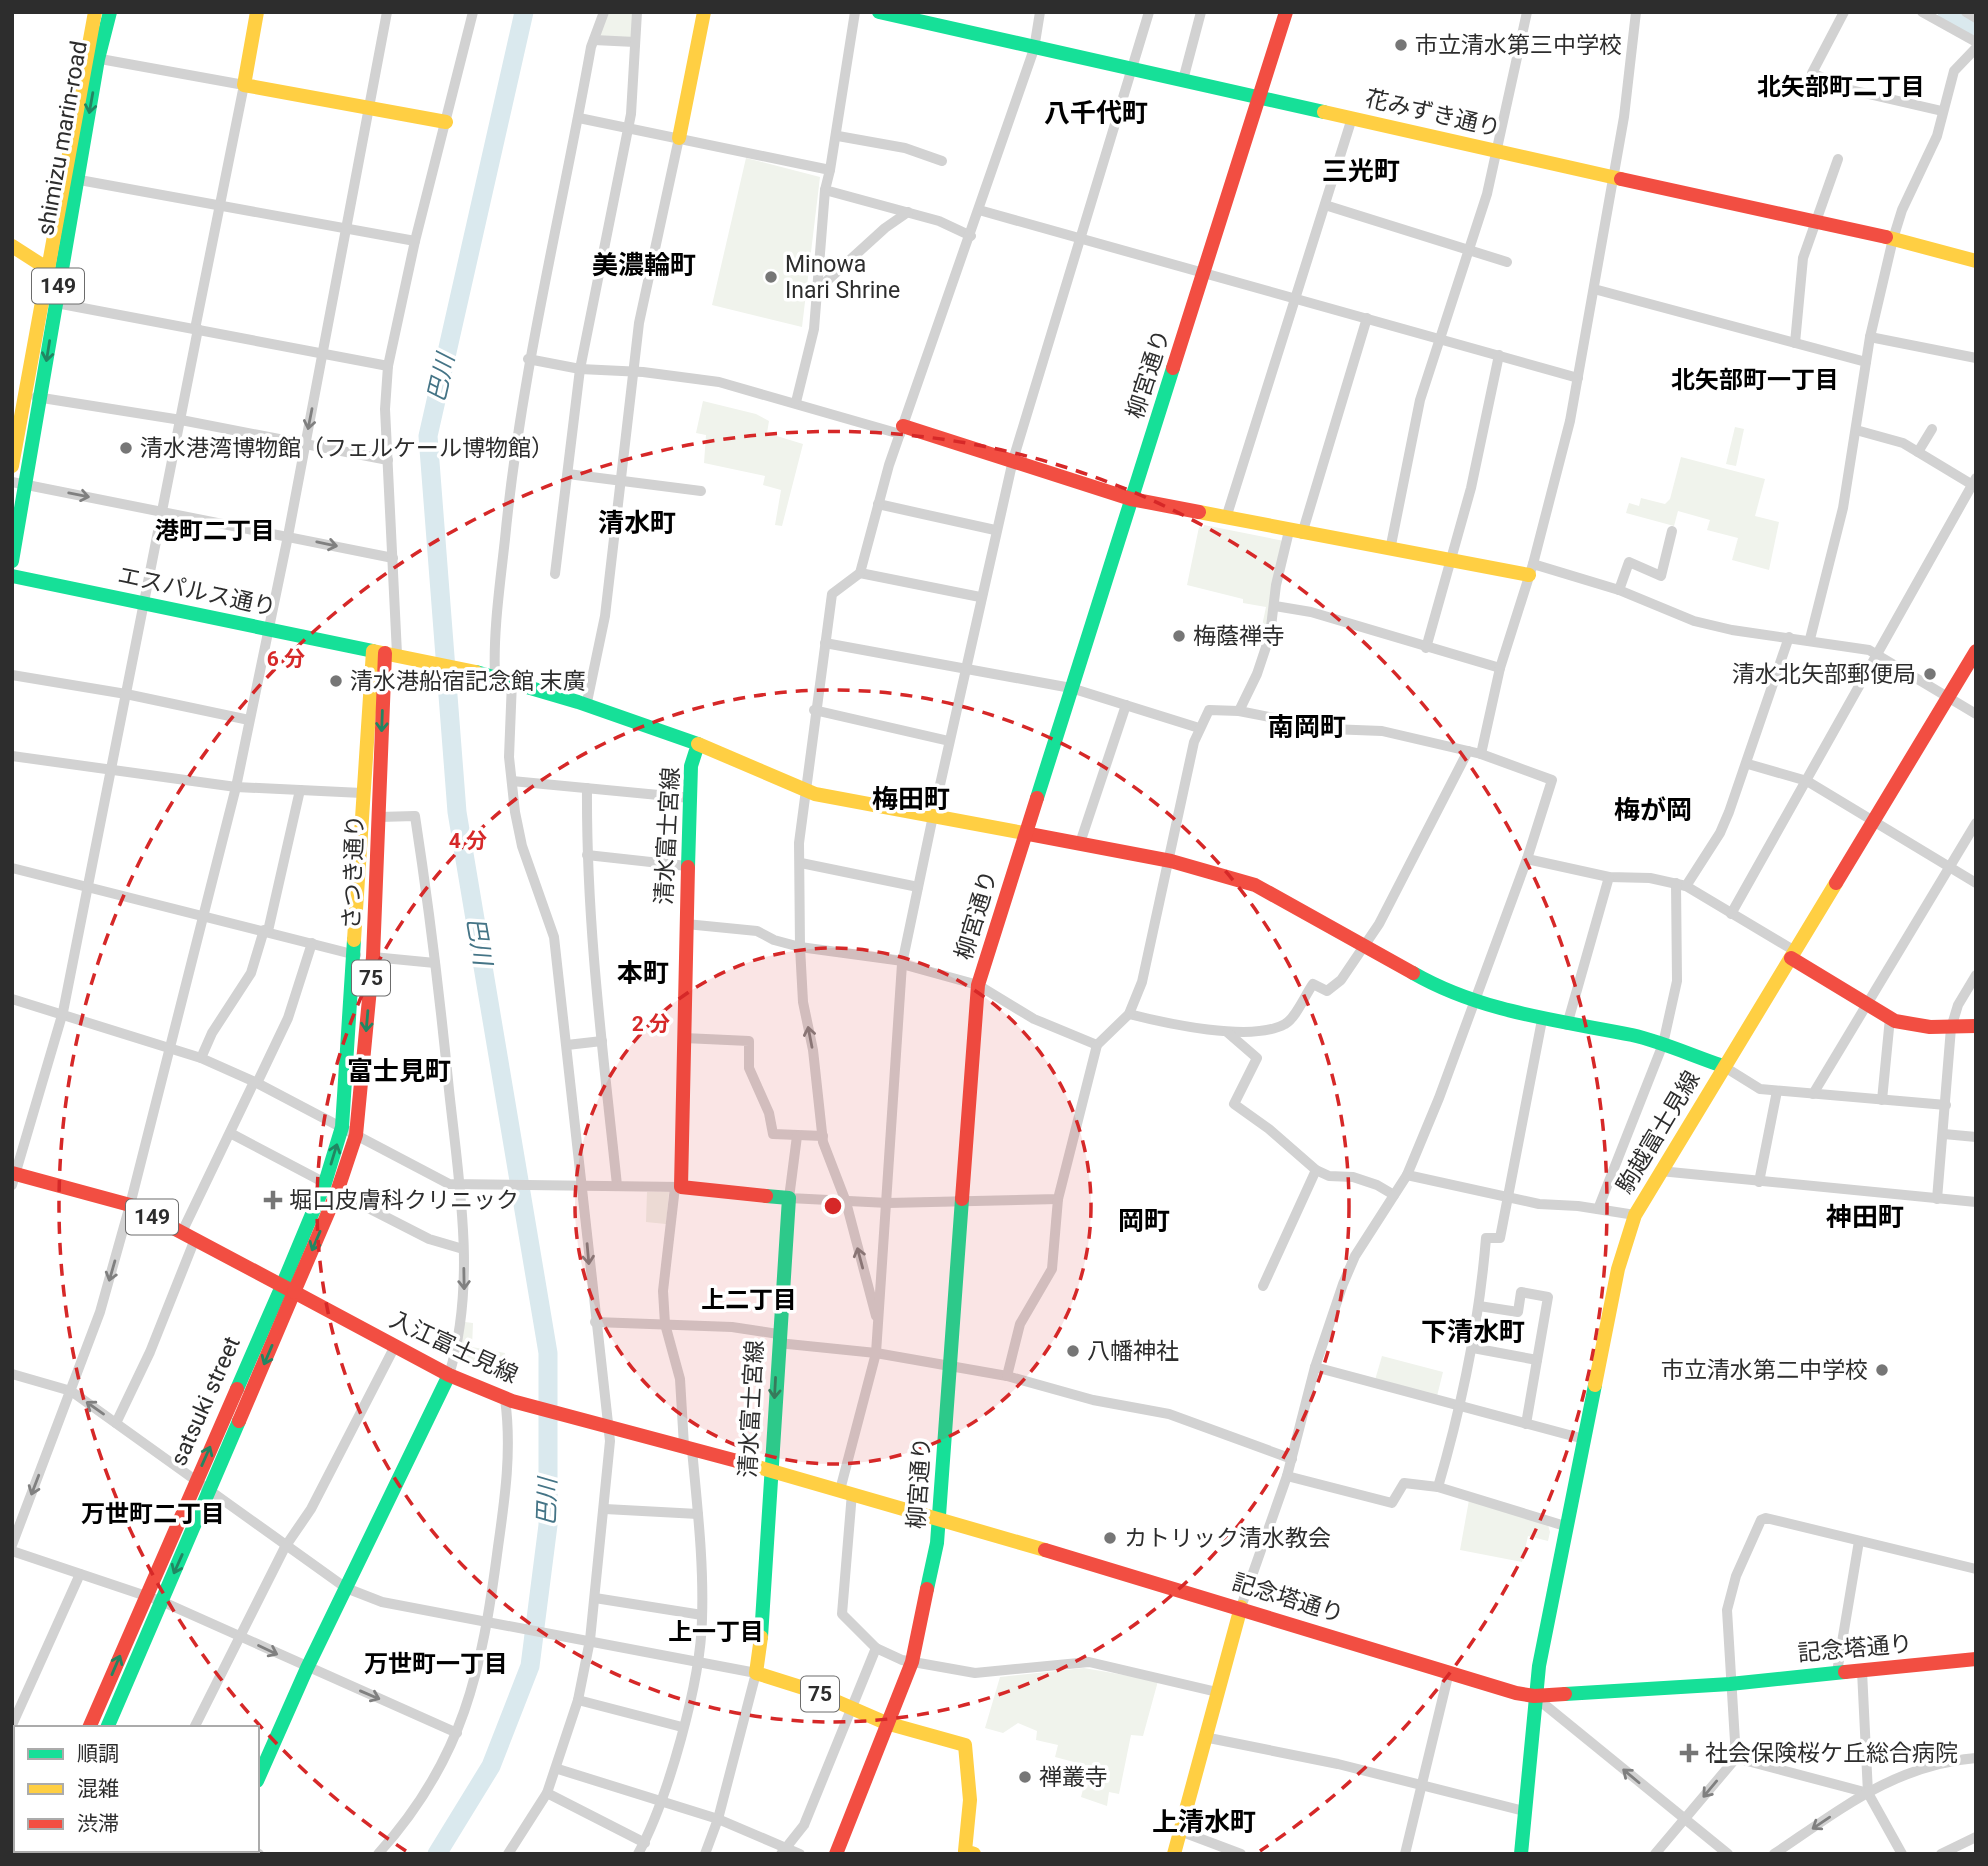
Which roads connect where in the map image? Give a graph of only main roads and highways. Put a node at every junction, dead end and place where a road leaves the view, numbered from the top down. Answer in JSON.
{"nodes":[{"id":1,"x":95,"y":12,"type":"edge"},
{"id":2,"x":110,"y":12,"type":"edge"},
{"id":3,"x":257,"y":12,"type":"edge"},
{"id":4,"x":704,"y":12,"type":"edge"},
{"id":5,"x":879,"y":12,"type":"edge"},
{"id":6,"x":1286,"y":12,"type":"edge"},
{"id":7,"x":91,"y":57,"type":"junction"},
{"id":8,"x":1260,"y":97,"type":"junction"},
{"id":9,"x":446,"y":122,"type":"road end"},
{"id":10,"x":679,"y":138,"type":"road end"},
{"id":11,"x":71,"y":178,"type":"junction"},
{"id":12,"x":12,"y":246,"type":"edge"},
{"id":13,"x":1976,"y":261,"type":"edge"},
{"id":14,"x":48,"y":269,"type":"junction"},
{"id":15,"x":48,"y":302,"type":"junction"},
{"id":16,"x":33,"y":396,"type":"junction"},
{"id":17,"x":902,"y":430,"type":"road end"},
{"id":18,"x":12,"y":466,"type":"edge"},
{"id":19,"x":18,"y":484,"type":"edge"},
{"id":20,"x":1131,"y":499,"type":"junction"},
{"id":21,"x":12,"y":561,"type":"edge"},
{"id":22,"x":1531,"y":570,"type":"road end"},
{"id":23,"x":12,"y":576,"type":"edge"},
{"id":24,"x":1976,"y":651,"type":"edge"},
{"id":25,"x":389,"y":653,"type":"junction"},
{"id":26,"x":698,"y":744,"type":"junction"},
{"id":27,"x":361,"y":800,"type":"junction"},
{"id":28,"x":379,"y":811,"type":"junction"},
{"id":29,"x":1025,"y":832,"type":"junction"},
{"id":30,"x":1793,"y":954,"type":"junction"},
{"id":31,"x":356,"y":955,"type":"junction"},
{"id":32,"x":373,"y":957,"type":"junction"},
{"id":33,"x":1976,"y":1026,"type":"edge"},
{"id":34,"x":1723,"y":1066,"type":"junction"},
{"id":35,"x":13,"y":1177,"type":"edge"},
{"id":36,"x":288,"y":1289,"type":"junction"},
{"id":37,"x":449,"y":1375,"type":"junction"},
{"id":38,"x":606,"y":1424,"type":"joint"},
{"id":39,"x":770,"y":1470,"type":"junction"},
{"id":40,"x":941,"y":1519,"type":"junction"},
{"id":41,"x":1241,"y":1607,"type":"junction"},
{"id":42,"x":1976,"y":1659,"type":"edge"},
{"id":43,"x":1534,"y":1696,"type":"junction"},
{"id":44,"x":886,"y":1723,"type":"junction"},
{"id":45,"x":90,"y":1726,"type":"edge"},
{"id":46,"x":108,"y":1726,"type":"edge"},
{"id":47,"x":259,"y":1776,"type":"edge"},
{"id":48,"x":968,"y":1853,"type":"edge"},
{"id":49,"x":835,"y":1854,"type":"edge"},
{"id":50,"x":1174,"y":1854,"type":"edge"},
{"id":51,"x":1521,"y":1854,"type":"edge"}],
"edges":[{"from":1,"to":7,"type":"main road","name":"shimizu marin-road","number":"149"},
{"from":2,"to":7,"type":"main road","name":"shimizu marin-road","number":"149"},
{"from":3,"to":9,"type":"main road"},
{"from":4,"to":10,"type":"main road"},
{"from":5,"to":8,"type":"main road","name":"花みずき通り"},
{"from":6,"to":8,"type":"main road","name":"柳宮通り"},
{"from":7,"to":11,"type":"main road","name":"shimizu marin-road","number":"149"},
{"from":8,"to":13,"type":"main road","name":"花みずき通り"},
{"from":8,"to":20,"type":"main road","name":"柳宮通り"},
{"from":11,"to":14,"type":"main road","name":"shimizu marin-road","number":"149"},
{"from":11,"to":15,"type":"main road","name":"shimizu marin-road","number":"149"},
{"from":12,"to":14,"type":"main road"},
{"from":14,"to":15,"type":"main road","name":"shimizu marin-road","number":"149"},
{"from":15,"to":16,"type":"main road","name":"shimizu marin-road","number":"149"},
{"from":16,"to":18,"type":"main road","name":"shimizu marin-road","number":"149"},
{"from":16,"to":19,"type":"main road","name":"shimizu marin-road","number":"149"},
{"from":17,"to":20,"type":"main road"},
{"from":19,"to":21,"type":"main road","name":"shimizu marin-road","number":"149"},
{"from":20,"to":22,"type":"main road"},
{"from":20,"to":29,"type":"main road","name":"柳宮通り"},
{"from":23,"to":25,"type":"main road","name":"エスパルス通り"},
{"from":24,"to":30,"type":"main road","name":"駒越富士見線"},
{"from":25,"to":26,"type":"main road","name":"清水富士宮線"},
{"from":25,"to":27,"type":"main road","name":"さつき通り","number":"75"},
{"from":25,"to":28,"type":"main road","name":"さつき通り","number":"75","one_way":true},
{"from":26,"to":29,"type":"main road"},
{"from":26,"to":39,"type":"main road","name":"清水富士宮線","one_way":true},
{"from":27,"to":28,"type":"main road"},
{"from":27,"to":31,"type":"main road","name":"さつき通り","number":"75"},
{"from":28,"to":32,"type":"main road","name":"さつき通り","number":"75"},
{"from":29,"to":34,"type":"main road"},
{"from":29,"to":40,"type":"main road","name":"柳宮通り"},
{"from":30,"to":33,"type":"main road"},
{"from":30,"to":34,"type":"main road","name":"駒越富士見線"},
{"from":31,"to":32,"type":"main road"},
{"from":36,"to":31,"type":"main road","name":"さつき通り","number":"75","one_way":true},
{"from":32,"to":36,"type":"main road","name":"さつき通り","number":"75","one_way":true},
{"from":34,"to":43,"type":"main road","name":"駒越富士見線"},
{"from":35,"to":36,"type":"main road","number":"149"},
{"from":36,"to":37,"type":"main road","name":"入江富士見線"},
{"from":45,"to":36,"type":"main road","name":"satsuki street","one_way":true},
{"from":36,"to":46,"type":"main road","name":"satsuki street","one_way":true},
{"from":37,"to":38,"type":"main road","name":"入江富士見線"},
{"from":37,"to":47,"type":"main road"},
{"from":38,"to":39,"type":"main road","name":"記念塔通り"},
{"from":39,"to":40,"type":"main road","name":"記念塔通り"},
{"from":39,"to":44,"type":"main road","name":"清水富士宮線","number":"75"},
{"from":40,"to":41,"type":"main road","name":"記念塔通り"},
{"from":40,"to":44,"type":"main road","name":"柳宮通り"},
{"from":41,"to":43,"type":"main road","name":"記念塔通り"},
{"from":41,"to":50,"type":"main road"},
{"from":42,"to":43,"type":"main road","name":"記念塔通り"},
{"from":43,"to":51,"type":"main road"},
{"from":44,"to":48,"type":"main road","number":"75"},
{"from":44,"to":49,"type":"main road","name":"柳宮通り"}]}
